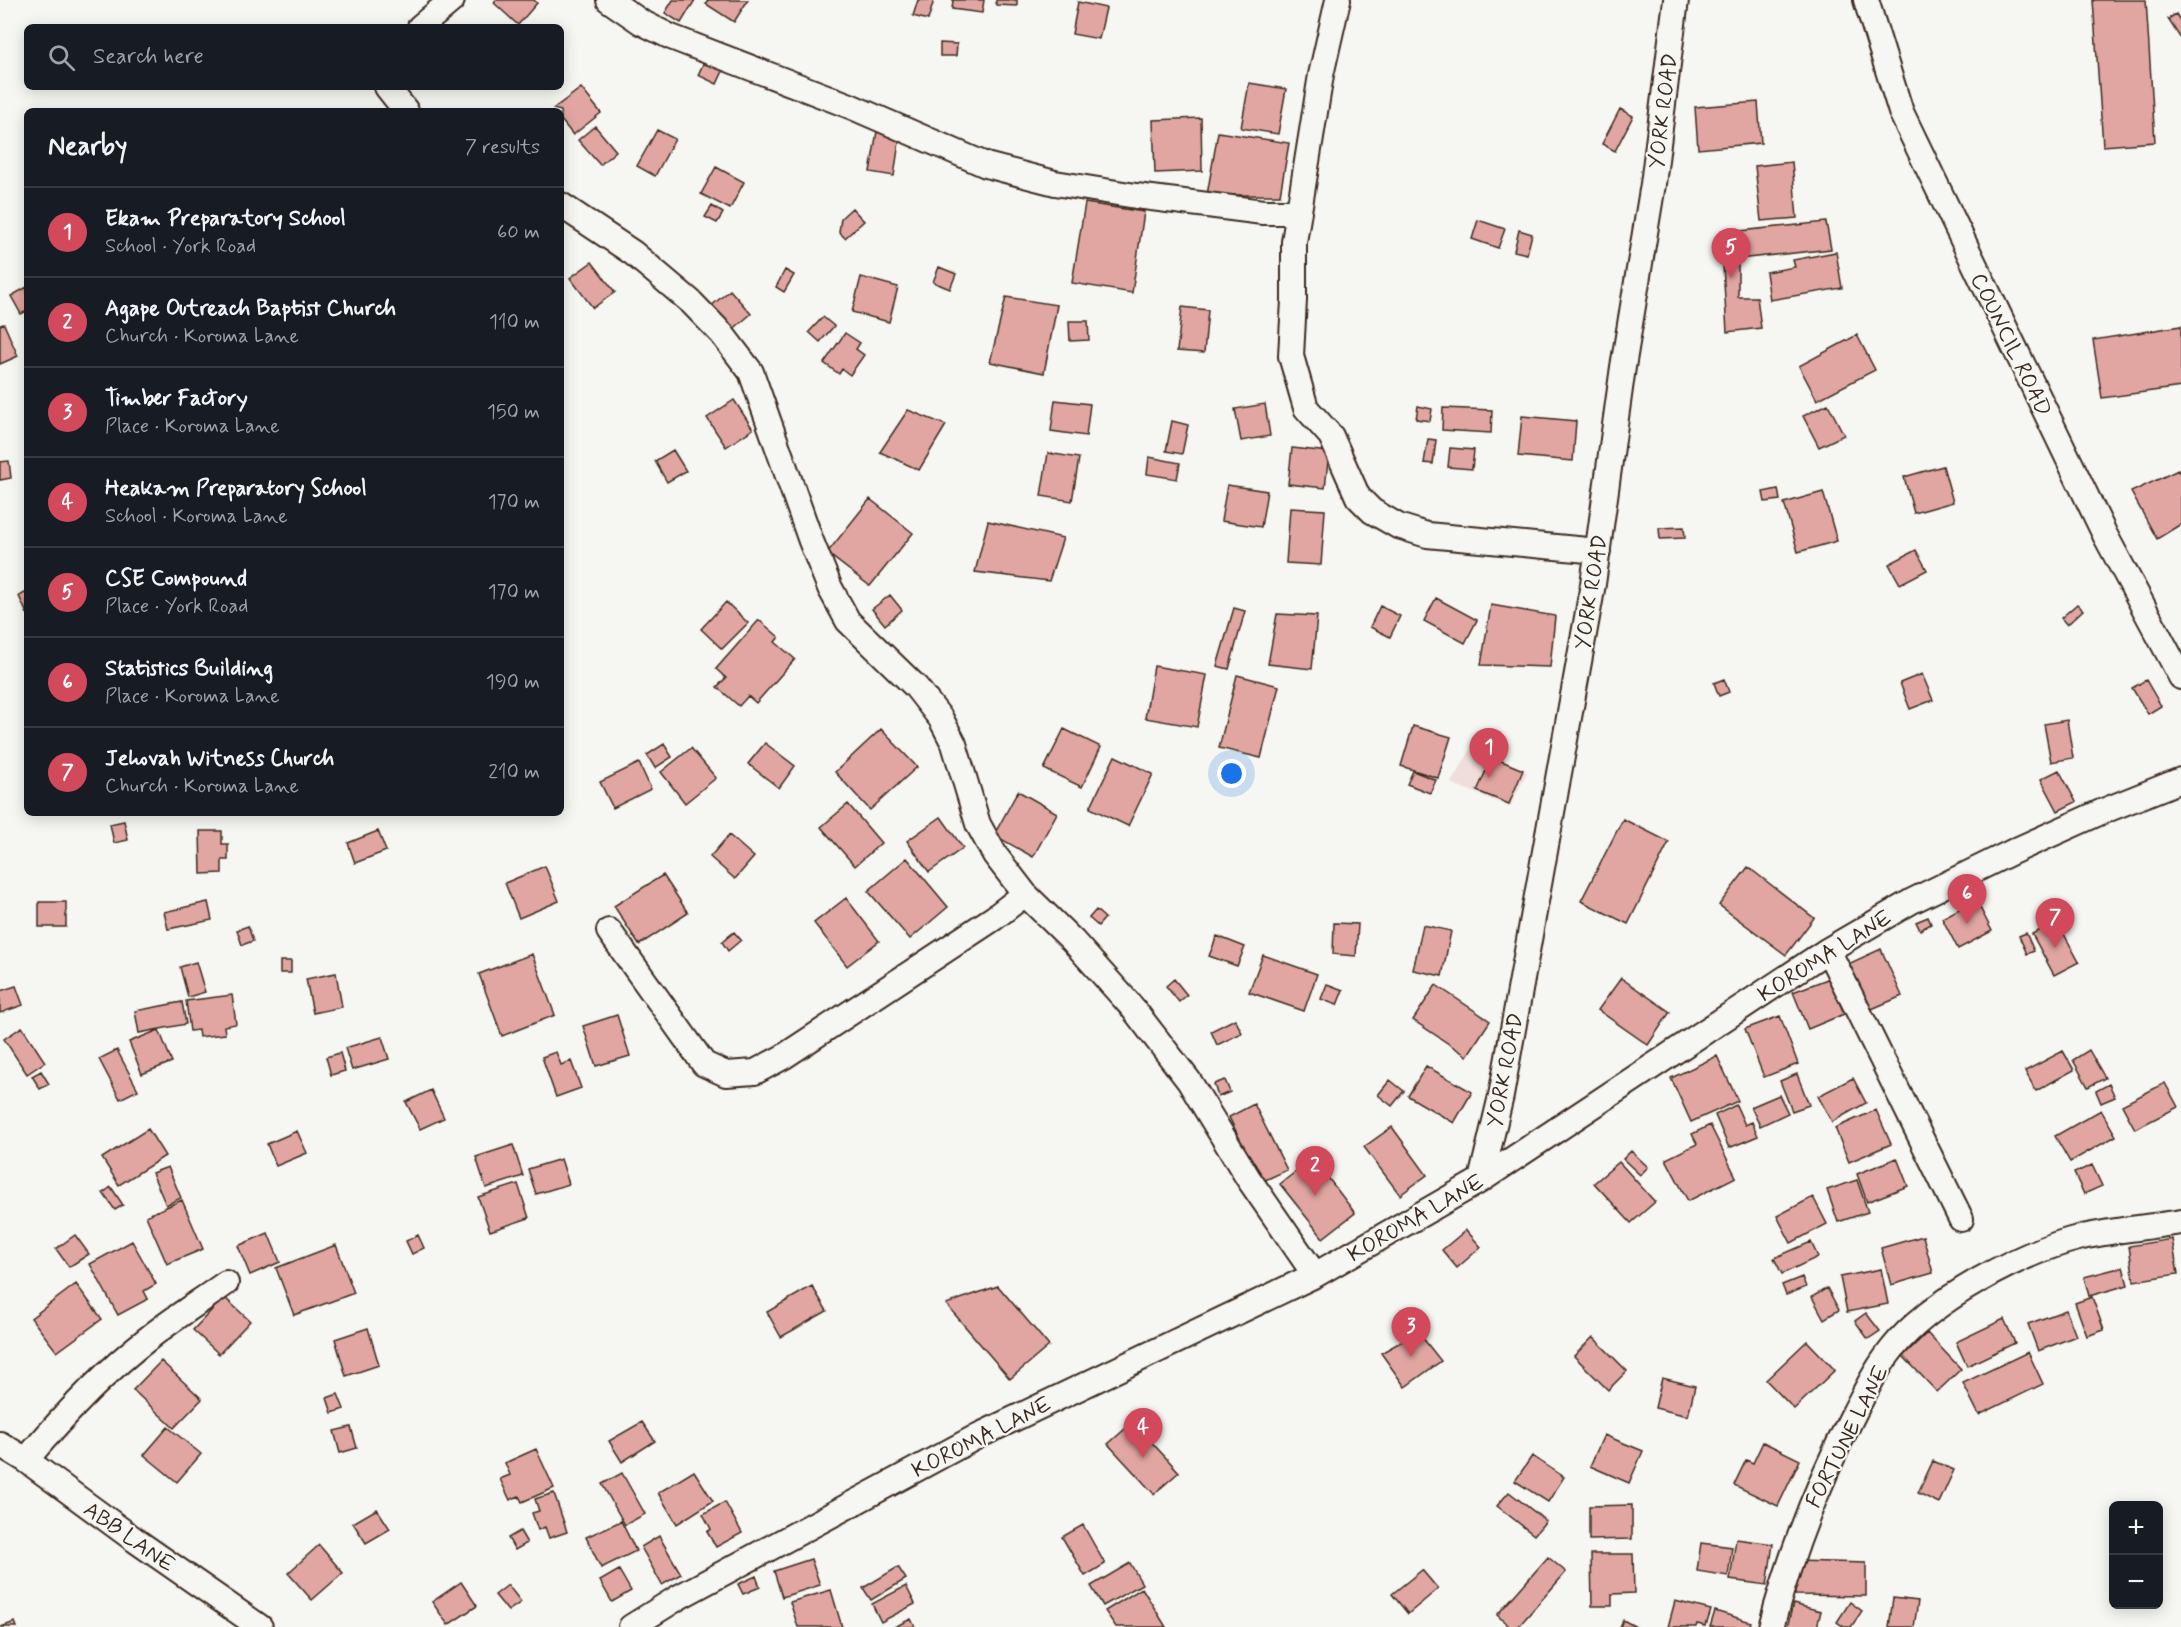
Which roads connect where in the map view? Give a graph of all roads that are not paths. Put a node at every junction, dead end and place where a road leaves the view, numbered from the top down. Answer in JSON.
{"nodes":[{"id":1,"x":452,"y":0,"type":"edge"},
{"id":2,"x":609,"y":0,"type":"edge"},
{"id":3,"x":1338,"y":0,"type":"edge"},
{"id":4,"x":1676,"y":0,"type":"edge"},
{"id":5,"x":1866,"y":0,"type":"edge"},
{"id":6,"x":424,"y":24,"type":"edge"},
{"id":7,"x":389,"y":90,"type":"edge"},
{"id":8,"x":404,"y":108,"type":"edge"},
{"id":9,"x":564,"y":207,"type":"edge"},
{"id":10,"x":1299,"y":212,"type":"junction"},
{"id":11,"x":1598,"y":551,"type":"junction"},
{"id":12,"x":2181,"y":677,"type":"edge"},
{"id":13,"x":2181,"y":780,"type":"edge"},
{"id":14,"x":1025,"y":894,"type":"junction"},
{"id":15,"x":609,"y":932,"type":"dead end"},
{"id":16,"x":1828,"y":950,"type":"junction"},
{"id":17,"x":1481,"y":1179,"type":"junction"},
{"id":18,"x":1961,"y":1220,"type":"dead end"},
{"id":19,"x":2181,"y":1222,"type":"edge"},
{"id":20,"x":1315,"y":1275,"type":"junction"},
{"id":21,"x":226,"y":1283,"type":"dead end"},
{"id":22,"x":0,"y":1444,"type":"edge"},
{"id":23,"x":26,"y":1460,"type":"junction"},
{"id":24,"x":260,"y":1627,"type":"edge"},
{"id":25,"x":631,"y":1627,"type":"edge"},
{"id":26,"x":1771,"y":1627,"type":"edge"}],
"edges":[{"from":1,"to":6,"type":"street"},
{"from":2,"to":10,"type":"street"},
{"from":3,"to":10,"type":"street"},
{"from":4,"to":11,"type":"street","name":"YORK ROAD"},
{"from":5,"to":12,"type":"street","name":"COUNCIL ROAD"},
{"from":7,"to":8,"type":"street"},
{"from":9,"to":14,"type":"street"},
{"from":10,"to":11,"type":"street"},
{"from":11,"to":17,"type":"street","name":"YORK ROAD"},
{"from":13,"to":16,"type":"street","name":"KOROMA LANE"},
{"from":14,"to":15,"type":"street"},
{"from":14,"to":20,"type":"street"},
{"from":16,"to":17,"type":"street","name":"KOROMA LANE"},
{"from":16,"to":18,"type":"street"},
{"from":17,"to":20,"type":"street","name":"KOROMA LANE"},
{"from":19,"to":26,"type":"street","name":"FORTUNE LANE"},
{"from":20,"to":25,"type":"street","name":"KOROMA LANE"},
{"from":21,"to":23,"type":"street"},
{"from":22,"to":23,"type":"street","name":"ABB LANE"},
{"from":23,"to":24,"type":"street","name":"ABB LANE"}]}
